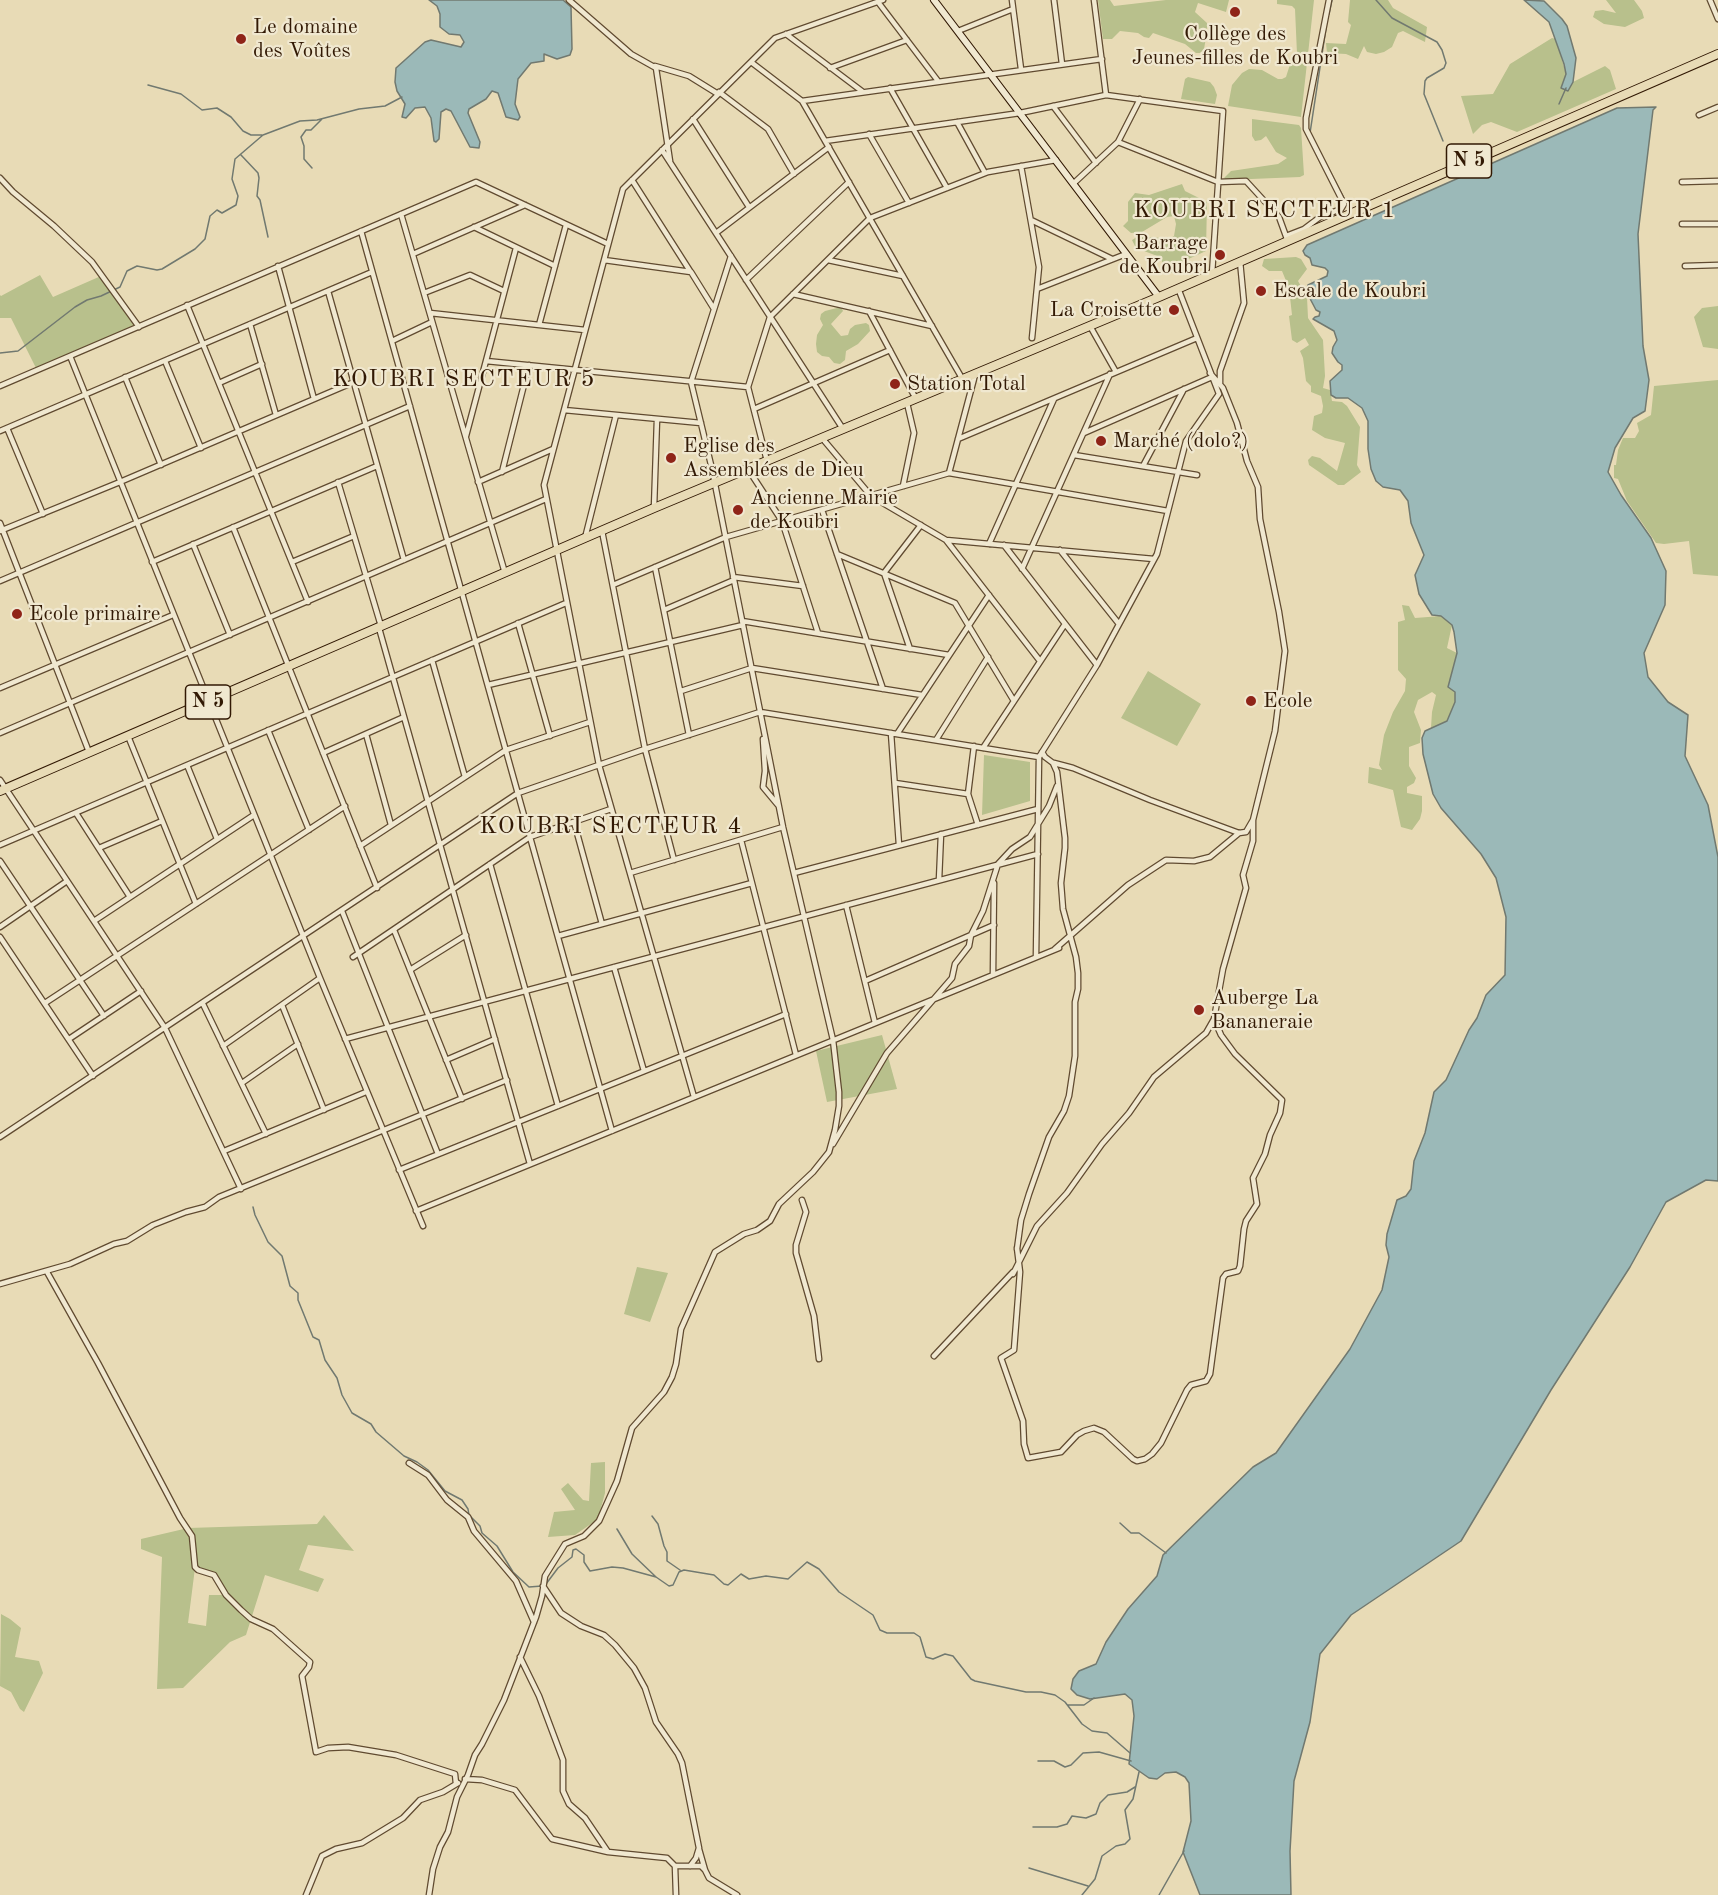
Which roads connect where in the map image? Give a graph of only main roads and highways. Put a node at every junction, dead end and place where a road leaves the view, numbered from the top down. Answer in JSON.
{"nodes":[{"id":1,"x":934,"y":0,"type":"edge"},
{"id":2,"x":1718,"y":54,"type":"edge"},
{"id":3,"x":1159,"y":297,"type":"junction"},
{"id":4,"x":3,"y":790,"type":"edge"}],
"edges":[{"from":1,"to":3,"type":"main road"},
{"from":2,"to":3,"type":"highway","number":"N 5"},
{"from":3,"to":4,"type":"highway","number":"N 5"}]}
